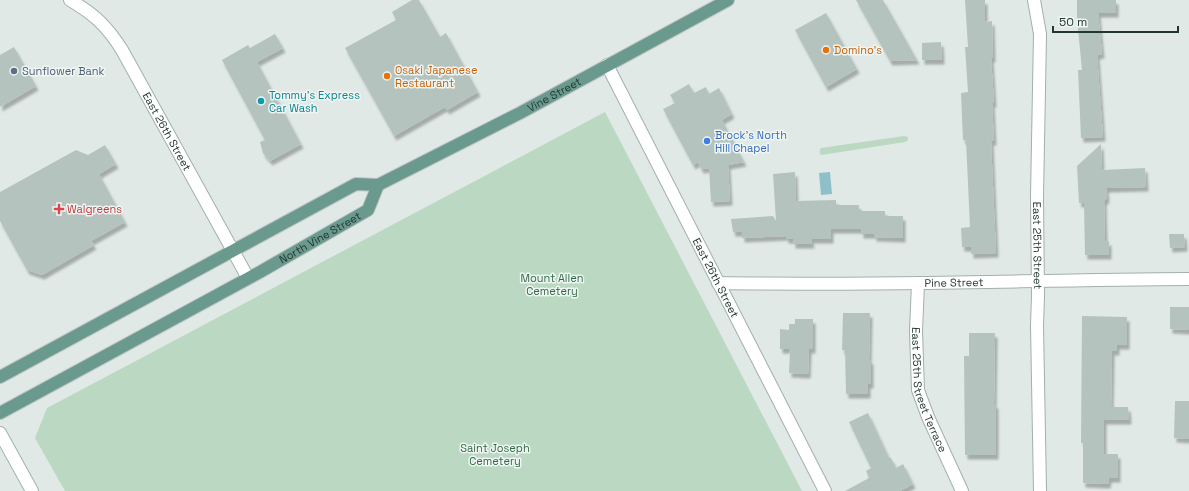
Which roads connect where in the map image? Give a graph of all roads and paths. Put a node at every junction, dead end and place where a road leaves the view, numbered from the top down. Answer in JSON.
{"nodes":[{"id":1,"x":70,"y":0,"type":"edge"},
{"id":2,"x":728,"y":0,"type":"edge"},
{"id":3,"x":1034,"y":0,"type":"edge"},
{"id":4,"x":607,"y":65,"type":"junction"},
{"id":5,"x":378,"y":186,"type":"junction"},
{"id":6,"x":233,"y":251,"type":"junction"},
{"id":7,"x":248,"y":278,"type":"junction"},
{"id":8,"x":1189,"y":279,"type":"edge"},
{"id":9,"x":1038,"y":280,"type":"junction"},
{"id":10,"x":718,"y":283,"type":"junction"},
{"id":11,"x":918,"y":283,"type":"junction"},
{"id":12,"x":0,"y":377,"type":"edge"},
{"id":13,"x":0,"y":413,"type":"edge"},
{"id":14,"x":0,"y":434,"type":"edge"},
{"id":15,"x":32,"y":491,"type":"edge"},
{"id":16,"x":825,"y":491,"type":"edge"},
{"id":17,"x":962,"y":491,"type":"edge"},
{"id":18,"x":1040,"y":491,"type":"edge"}],
"edges":[{"from":1,"to":6,"type":"street","name":"East 26th Street"},
{"from":2,"to":4,"type":"main road","name":"Vine Street"},
{"from":3,"to":9,"type":"street","name":"East 25th Street"},
{"from":4,"to":5,"type":"main road","name":"Vine Street"},
{"from":4,"to":10,"type":"street","name":"East 26th Street"},
{"from":5,"to":6,"type":"main road"},
{"from":5,"to":7,"type":"main road","name":"North Vine Street"},
{"from":6,"to":7,"type":"street","name":"East 26th Street"},
{"from":6,"to":12,"type":"main road"},
{"from":7,"to":13,"type":"main road","name":"North Vine Street"},
{"from":8,"to":9,"type":"street","name":"Pine Street"},
{"from":9,"to":11,"type":"street","name":"Pine Street"},
{"from":9,"to":18,"type":"street","name":"East 25th Street"},
{"from":10,"to":11,"type":"street","name":"Pine Street"},
{"from":10,"to":16,"type":"street","name":"East 26th Street"},
{"from":11,"to":17,"type":"street","name":"East 25th Street Terrace"},
{"from":14,"to":15,"type":"street"}]}
